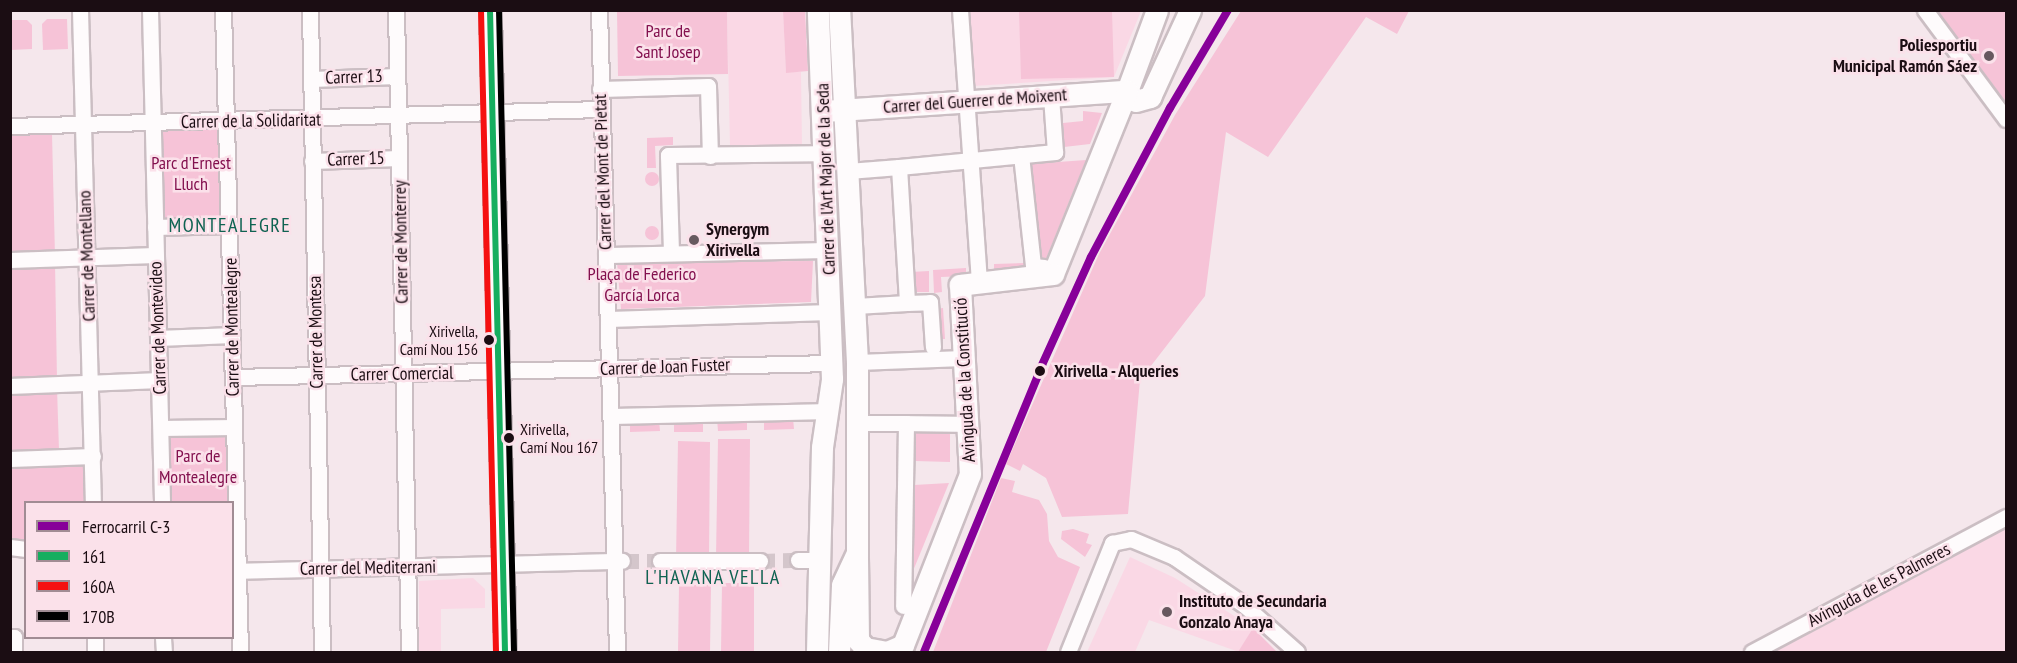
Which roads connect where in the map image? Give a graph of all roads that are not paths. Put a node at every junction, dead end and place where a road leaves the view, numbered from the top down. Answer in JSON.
{"nodes":[{"id":1,"x":80,"y":10,"type":"edge"},
{"id":2,"x":150,"y":10,"type":"edge"},
{"id":3,"x":223,"y":10,"type":"edge"},
{"id":4,"x":310,"y":10,"type":"edge"},
{"id":5,"x":396,"y":10,"type":"edge"},
{"id":6,"x":490,"y":10,"type":"edge"},
{"id":7,"x":599,"y":10,"type":"edge"},
{"id":8,"x":818,"y":10,"type":"edge"},
{"id":9,"x":839,"y":10,"type":"edge"},
{"id":10,"x":960,"y":10,"type":"edge"},
{"id":11,"x":1156,"y":10,"type":"edge"},
{"id":12,"x":1191,"y":10,"type":"edge"},
{"id":13,"x":1925,"y":10,"type":"edge"},
{"id":14,"x":1141,"y":51,"type":"junction"},
{"id":15,"x":1170,"y":59,"type":"junction"},
{"id":16,"x":397,"y":76,"type":"junction"},
{"id":17,"x":311,"y":79,"type":"junction"},
{"id":18,"x":600,"y":89,"type":"junction"},
{"id":19,"x":1127,"y":91,"type":"junction"},
{"id":20,"x":1051,"y":96,"type":"junction"},
{"id":21,"x":967,"y":101,"type":"junction"},
{"id":22,"x":601,"y":109,"type":"junction"},
{"id":23,"x":844,"y":109,"type":"junction"},
{"id":24,"x":823,"y":111,"type":"junction"},
{"id":25,"x":492,"y":113,"type":"junction"},
{"id":26,"x":398,"y":117,"type":"junction"},
{"id":27,"x":2006,"y":117,"type":"edge"},
{"id":28,"x":311,"y":119,"type":"junction"},
{"id":29,"x":227,"y":122,"type":"junction"},
{"id":30,"x":152,"y":123,"type":"junction"},
{"id":31,"x":83,"y":124,"type":"junction"},
{"id":32,"x":10,"y":126,"type":"edge"},
{"id":33,"x":824,"y":153,"type":"junction"},
{"id":34,"x":1021,"y":155,"type":"junction"},
{"id":35,"x":710,"y":156,"type":"junction"},
{"id":36,"x":399,"y":158,"type":"junction"},
{"id":37,"x":971,"y":160,"type":"junction"},
{"id":38,"x":312,"y":161,"type":"junction"},
{"id":39,"x":899,"y":167,"type":"junction"},
{"id":40,"x":848,"y":171,"type":"junction"},
{"id":41,"x":230,"y":225,"type":"junction"},
{"id":42,"x":155,"y":227,"type":"junction"},
{"id":43,"x":829,"y":250,"type":"junction"},
{"id":44,"x":671,"y":252,"type":"junction"},
{"id":45,"x":155,"y":255,"type":"junction"},
{"id":46,"x":606,"y":255,"type":"junction"},
{"id":47,"x":87,"y":257,"type":"junction"},
{"id":48,"x":10,"y":260,"type":"edge"},
{"id":49,"x":1044,"y":267,"type":"dead end"},
{"id":50,"x":979,"y":280,"type":"junction"},
{"id":51,"x":907,"y":303,"type":"junction"},
{"id":52,"x":855,"y":306,"type":"junction"},
{"id":53,"x":830,"y":312,"type":"junction"},
{"id":54,"x":608,"y":319,"type":"junction"},
{"id":55,"x":232,"y":335,"type":"junction"},
{"id":56,"x":158,"y":338,"type":"junction"},
{"id":57,"x":933,"y":347,"type":"dead end"},
{"id":58,"x":963,"y":358,"type":"junction"},
{"id":59,"x":857,"y":362,"type":"junction"},
{"id":60,"x":831,"y":363,"type":"junction"},
{"id":61,"x":610,"y":369,"type":"junction"},
{"id":62,"x":499,"y":372,"type":"junction"},
{"id":63,"x":403,"y":374,"type":"junction"},
{"id":64,"x":317,"y":375,"type":"junction"},
{"id":65,"x":233,"y":377,"type":"junction"},
{"id":66,"x":159,"y":380,"type":"junction"},
{"id":67,"x":91,"y":382,"type":"junction"},
{"id":68,"x":10,"y":386,"type":"edge"},
{"id":69,"x":830,"y":411,"type":"junction"},
{"id":70,"x":612,"y":416,"type":"junction"},
{"id":71,"x":856,"y":423,"type":"junction"},
{"id":72,"x":906,"y":423,"type":"junction"},
{"id":73,"x":967,"y":423,"type":"junction"},
{"id":74,"x":234,"y":427,"type":"junction"},
{"id":75,"x":160,"y":428,"type":"junction"},
{"id":76,"x":93,"y":456,"type":"junction"},
{"id":77,"x":10,"y":459,"type":"edge"},
{"id":78,"x":93,"y":501,"type":"edge"},
{"id":79,"x":162,"y":501,"type":"edge"},
{"id":80,"x":2007,"y":517,"type":"edge"},
{"id":81,"x":857,"y":553,"type":"junction"},
{"id":82,"x":798,"y":560,"type":"tunnel mouth"},
{"id":83,"x":619,"y":561,"type":"junction"},
{"id":84,"x":660,"y":561,"type":"tunnel mouth"},
{"id":85,"x":760,"y":561,"type":"tunnel mouth"},
{"id":86,"x":504,"y":566,"type":"junction"},
{"id":87,"x":822,"y":566,"type":"junction"},
{"id":88,"x":407,"y":567,"type":"junction"},
{"id":89,"x":320,"y":568,"type":"junction"},
{"id":90,"x":235,"y":571,"type":"edge"},
{"id":91,"x":903,"y":606,"type":"dead end"},
{"id":92,"x":839,"y":625,"type":"junction"},
{"id":93,"x":10,"y":637,"type":"edge"},
{"id":94,"x":858,"y":640,"type":"joint"},
{"id":95,"x":1770,"y":648,"type":"edge"},
{"id":96,"x":902,"y":649,"type":"edge"},
{"id":97,"x":14,"y":652,"type":"edge"},
{"id":98,"x":240,"y":652,"type":"edge"},
{"id":99,"x":322,"y":652,"type":"edge"},
{"id":100,"x":409,"y":652,"type":"edge"},
{"id":101,"x":506,"y":652,"type":"edge"},
{"id":102,"x":617,"y":652,"type":"edge"},
{"id":103,"x":817,"y":652,"type":"edge"},
{"id":104,"x":839,"y":652,"type":"edge"},
{"id":105,"x":1068,"y":652,"type":"edge"},
{"id":106,"x":1297,"y":652,"type":"edge"},
{"id":107,"x":1752,"y":652,"type":"edge"}],
"edges":[{"from":1,"to":31,"type":"street","name":"Carrer de Montellano"},
{"from":2,"to":30,"type":"street","name":"Carrer de Montevideo"},
{"from":3,"to":29,"type":"street","name":"Carrer de Montealegre"},
{"from":4,"to":17,"type":"street","name":"Carrer de Montesa"},
{"from":5,"to":16,"type":"street","name":"Carrer de Monterrey"},
{"from":6,"to":25,"type":"street"},
{"from":7,"to":18,"type":"street","name":"Carrer del Mont de Pietat"},
{"from":8,"to":24,"type":"street","name":"Carrer de l'Art Major de la Seda"},
{"from":9,"to":23,"type":"street","name":"Carrer de l'Art Major de la Seda"},
{"from":10,"to":21,"type":"street"},
{"from":11,"to":14,"type":"street","name":"Avinguda de la Constitució"},
{"from":12,"to":15,"type":"street"},
{"from":13,"to":27,"type":"street"},
{"from":14,"to":15,"type":"street"},
{"from":14,"to":19,"type":"street","name":"Avinguda de la Constitució"},
{"from":15,"to":19,"type":"street"},
{"from":16,"to":17,"type":"street","name":"Carrer 13"},
{"from":16,"to":26,"type":"street","name":"Carrer de Monterrey"},
{"from":17,"to":28,"type":"street","name":"Carrer de Montesa"},
{"from":18,"to":22,"type":"street","name":"Carrer del Mont de Pietat"},
{"from":18,"to":35,"type":"street"},
{"from":19,"to":20,"type":"street","name":"Carrer del Guerrer de Moixent"},
{"from":19,"to":50,"type":"street","name":"Avinguda de la Constitució"},
{"from":20,"to":21,"type":"street","name":"Carrer del Guerrer de Moixent"},
{"from":20,"to":34,"type":"street"},
{"from":21,"to":23,"type":"street","name":"Carrer del Guerrer de Moixent"},
{"from":21,"to":37,"type":"street"},
{"from":22,"to":25,"type":"street","name":"Carrer de la Solidaritat"},
{"from":22,"to":46,"type":"street","name":"Carrer del Mont de Pietat"},
{"from":23,"to":24,"type":"street","name":"Carrer del Guerrer de Moixent"},
{"from":23,"to":40,"type":"street","name":"Carrer de l'Art Major de la Seda"},
{"from":24,"to":33,"type":"street","name":"Carrer de l'Art Major de la Seda"},
{"from":25,"to":26,"type":"street","name":"Carrer de la Solidaritat"},
{"from":25,"to":62,"type":"street"},
{"from":26,"to":28,"type":"street","name":"Carrer de la Solidaritat"},
{"from":26,"to":36,"type":"street","name":"Carrer de Monterrey"},
{"from":28,"to":29,"type":"street","name":"Carrer de la Solidaritat"},
{"from":28,"to":38,"type":"street","name":"Carrer de Montesa"},
{"from":29,"to":30,"type":"street","name":"Carrer de la Solidaritat"},
{"from":29,"to":41,"type":"street","name":"Carrer de Montealegre"},
{"from":30,"to":31,"type":"street","name":"Carrer de la Solidaritat"},
{"from":30,"to":42,"type":"street","name":"Carrer de Montevideo"},
{"from":31,"to":32,"type":"street","name":"Carrer de la Solidaritat"},
{"from":31,"to":47,"type":"street","name":"Carrer de Montellano"},
{"from":33,"to":35,"type":"street"},
{"from":33,"to":43,"type":"street","name":"Carrer de l'Art Major de la Seda"},
{"from":34,"to":37,"type":"street"},
{"from":34,"to":49,"type":"street"},
{"from":35,"to":44,"type":"street"},
{"from":36,"to":38,"type":"street","name":"Carrer 15"},
{"from":36,"to":63,"type":"street","name":"Carrer de Monterrey"},
{"from":37,"to":39,"type":"street"},
{"from":37,"to":50,"type":"street"},
{"from":38,"to":64,"type":"street","name":"Carrer de Montesa"},
{"from":39,"to":40,"type":"street"},
{"from":39,"to":51,"type":"street"},
{"from":40,"to":52,"type":"street","name":"Carrer de l'Art Major de la Seda"},
{"from":41,"to":42,"type":"street"},
{"from":41,"to":55,"type":"street","name":"Carrer de Montealegre"},
{"from":42,"to":45,"type":"street","name":"Carrer de Montevideo"},
{"from":43,"to":44,"type":"street"},
{"from":43,"to":53,"type":"street","name":"Carrer de l'Art Major de la Seda"},
{"from":44,"to":46,"type":"street"},
{"from":45,"to":47,"type":"street"},
{"from":45,"to":56,"type":"street","name":"Carrer de Montevideo"},
{"from":46,"to":54,"type":"street","name":"Carrer del Mont de Pietat"},
{"from":47,"to":48,"type":"street"},
{"from":47,"to":67,"type":"street","name":"Carrer de Montellano"},
{"from":50,"to":58,"type":"street","name":"Avinguda de la Constitució"},
{"from":51,"to":52,"type":"street"},
{"from":51,"to":57,"type":"street"},
{"from":52,"to":59,"type":"street","name":"Carrer de l'Art Major de la Seda"},
{"from":53,"to":54,"type":"street"},
{"from":53,"to":60,"type":"street","name":"Carrer de l'Art Major de la Seda"},
{"from":54,"to":61,"type":"street","name":"Carrer del Mont de Pietat"},
{"from":55,"to":56,"type":"street"},
{"from":55,"to":65,"type":"street","name":"Carrer de Montealegre"},
{"from":56,"to":66,"type":"street","name":"Carrer de Montevideo"},
{"from":58,"to":59,"type":"street"},
{"from":58,"to":73,"type":"street","name":"Avinguda de la Constitució"},
{"from":59,"to":60,"type":"street"},
{"from":59,"to":60,"type":"street"},
{"from":59,"to":71,"type":"street","name":"Carrer de l'Art Major de la Seda"},
{"from":60,"to":61,"type":"street","name":"Carrer de Joan Fuster"},
{"from":60,"to":69,"type":"street","name":"Carrer de l'Art Major de la Seda"},
{"from":61,"to":62,"type":"street","name":"Carrer de Joan Fuster"},
{"from":61,"to":70,"type":"street","name":"Carrer del Mont de Pietat"},
{"from":62,"to":63,"type":"street","name":"Carrer Comercial"},
{"from":62,"to":86,"type":"street"},
{"from":63,"to":64,"type":"street","name":"Carrer Comercial"},
{"from":63,"to":88,"type":"street","name":"Carrer de Monterrey"},
{"from":64,"to":65,"type":"street","name":"Carrer Comercial"},
{"from":64,"to":89,"type":"street","name":"Carrer de Montesa"},
{"from":65,"to":74,"type":"street","name":"Carrer de Montealegre"},
{"from":66,"to":67,"type":"street"},
{"from":66,"to":75,"type":"street","name":"Carrer de Montevideo"},
{"from":67,"to":68,"type":"street"},
{"from":67,"to":76,"type":"street","name":"Carrer de Montellano"},
{"from":69,"to":70,"type":"street"},
{"from":69,"to":87,"type":"street","name":"Carrer de l'Art Major de la Seda"},
{"from":70,"to":83,"type":"street","name":"Carrer del Mont de Pietat"},
{"from":71,"to":72,"type":"street"},
{"from":71,"to":81,"type":"street","name":"Carrer de l'Art Major de la Seda"},
{"from":72,"to":73,"type":"street"},
{"from":72,"to":91,"type":"street"},
{"from":73,"to":96,"type":"street","name":"Avinguda de la Constitució"},
{"from":74,"to":75,"type":"street"},
{"from":74,"to":90,"type":"street","name":"Carrer de Montealegre"},
{"from":75,"to":79,"type":"street","name":"Carrer de Montevideo"},
{"from":76,"to":77,"type":"street"},
{"from":76,"to":78,"type":"street","name":"Carrer de Montellano"},
{"from":80,"to":95,"type":"street","name":"Avinguda de les Palmeres"},
{"from":81,"to":92,"type":"street","name":"Carrer de l'Art Major de la Seda"},
{"from":81,"to":94,"type":"street","name":"Carrer de l'Art Major de la Seda"},
{"from":82,"to":87,"type":"street"},
{"from":83,"to":86,"type":"street","name":"Carrer del Mediterrani"},
{"from":83,"to":102,"type":"street","name":"Carrer del Mont de Pietat"},
{"from":84,"to":85,"type":"street"},
{"from":86,"to":88,"type":"street","name":"Carrer del Mediterrani"},
{"from":86,"to":101,"type":"street"},
{"from":87,"to":92,"type":"street","name":"Carrer de l'Art Major de la Seda"},
{"from":87,"to":103,"type":"street","name":"Carrer de l'Art Major de la Seda"},
{"from":88,"to":89,"type":"street","name":"Carrer del Mediterrani"},
{"from":88,"to":100,"type":"street","name":"Carrer de Monterrey"},
{"from":89,"to":90,"type":"street","name":"Carrer del Mediterrani"},
{"from":89,"to":99,"type":"street","name":"Carrer de Montesa"},
{"from":90,"to":98,"type":"street","name":"Carrer de Montealegre"},
{"from":92,"to":104,"type":"street","name":"Carrer de l'Art Major de la Seda"},
{"from":93,"to":97,"type":"street"},
{"from":94,"to":96,"type":"street","name":"Avinguda de la Constitució"},
{"from":95,"to":107,"type":"street","name":"Avinguda de les Palmeres"},
{"from":105,"to":106,"type":"street"}]}
